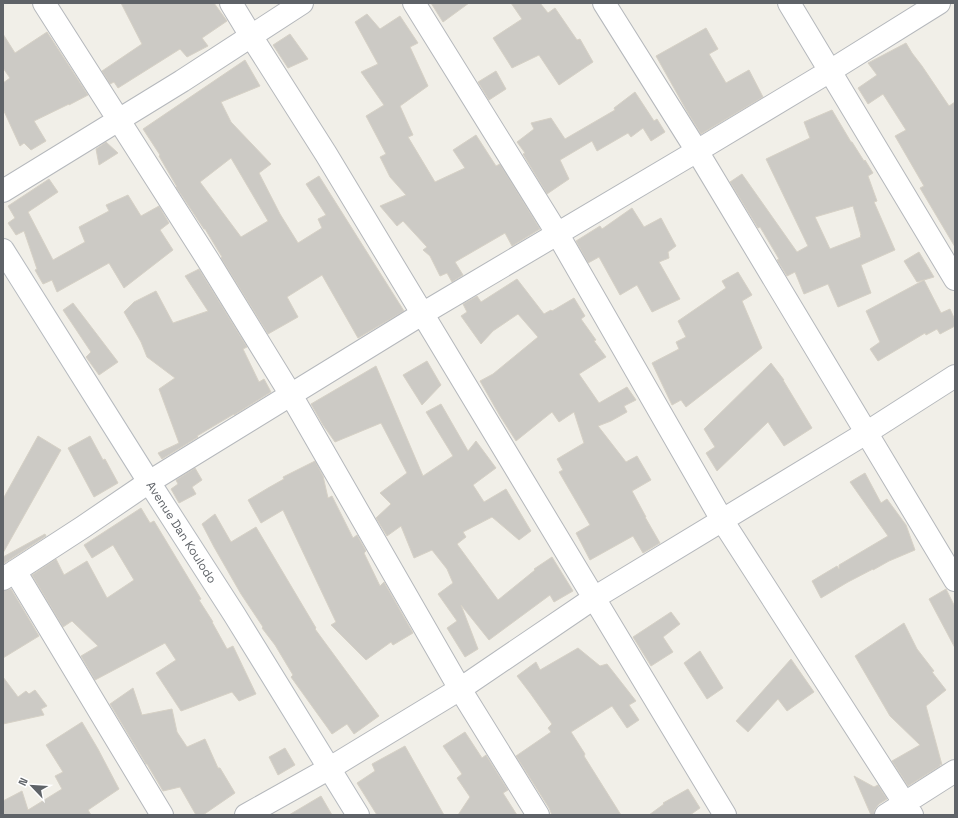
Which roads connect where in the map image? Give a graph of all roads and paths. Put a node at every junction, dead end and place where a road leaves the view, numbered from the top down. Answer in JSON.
{"nodes":[{"id":1,"x":44,"y":3,"type":"edge"},
{"id":2,"x":231,"y":3,"type":"edge"},
{"id":3,"x":302,"y":3,"type":"edge"},
{"id":4,"x":414,"y":3,"type":"edge"},
{"id":5,"x":604,"y":3,"type":"edge"},
{"id":6,"x":789,"y":3,"type":"edge"},
{"id":7,"x":939,"y":3,"type":"edge"},
{"id":8,"x":251,"y":36,"type":"junction"},
{"id":9,"x":830,"y":71,"type":"junction"},
{"id":10,"x":119,"y":120,"type":"junction"},
{"id":11,"x":697,"y":151,"type":"junction"},
{"id":12,"x":3,"y":191,"type":"edge"},
{"id":13,"x":557,"y":233,"type":"junction"},
{"id":14,"x":3,"y":250,"type":"edge"},
{"id":15,"x":955,"y":279,"type":"edge"},
{"id":16,"x":422,"y":314,"type":"junction"},
{"id":17,"x":955,"y":376,"type":"edge"},
{"id":18,"x":291,"y":395,"type":"junction"},
{"id":19,"x":866,"y":432,"type":"junction"},
{"id":20,"x":149,"y":482,"type":"junction"},
{"id":21,"x":722,"y":520,"type":"junction"},
{"id":22,"x":9,"y":575,"type":"edge"},
{"id":23,"x":955,"y":580,"type":"edge"},
{"id":24,"x":594,"y":598,"type":"junction"},
{"id":25,"x":460,"y":689,"type":"junction"},
{"id":26,"x":330,"y":768,"type":"junction"},
{"id":27,"x":955,"y":771,"type":"edge"},
{"id":28,"x":908,"y":809,"type":"edge"},
{"id":29,"x":162,"y":815,"type":"edge"},
{"id":30,"x":246,"y":815,"type":"edge"},
{"id":31,"x":358,"y":815,"type":"edge"},
{"id":32,"x":538,"y":815,"type":"edge"},
{"id":33,"x":725,"y":815,"type":"edge"},
{"id":34,"x":886,"y":815,"type":"edge"}],
"edges":[{"from":1,"to":10,"type":"street"},
{"from":2,"to":8,"type":"street"},
{"from":3,"to":8,"type":"street"},
{"from":4,"to":13,"type":"street"},
{"from":5,"to":11,"type":"street"},
{"from":6,"to":9,"type":"street"},
{"from":7,"to":9,"type":"street"},
{"from":8,"to":10,"type":"street"},
{"from":8,"to":16,"type":"street"},
{"from":9,"to":11,"type":"street"},
{"from":9,"to":15,"type":"street"},
{"from":10,"to":12,"type":"street"},
{"from":10,"to":18,"type":"street"},
{"from":11,"to":13,"type":"street"},
{"from":11,"to":19,"type":"street"},
{"from":13,"to":16,"type":"street"},
{"from":13,"to":21,"type":"street"},
{"from":14,"to":20,"type":"street","name":"Avenue Dan Koulodo"},
{"from":16,"to":18,"type":"street"},
{"from":16,"to":24,"type":"street"},
{"from":17,"to":19,"type":"street"},
{"from":18,"to":20,"type":"street"},
{"from":18,"to":25,"type":"street"},
{"from":19,"to":21,"type":"street"},
{"from":19,"to":23,"type":"street"},
{"from":20,"to":22,"type":"street"},
{"from":20,"to":26,"type":"street","name":"Avenue Dan Koulodo"},
{"from":21,"to":24,"type":"street"},
{"from":21,"to":28,"type":"street"},
{"from":22,"to":29,"type":"street"},
{"from":24,"to":25,"type":"street"},
{"from":24,"to":33,"type":"street"},
{"from":25,"to":26,"type":"street"},
{"from":25,"to":32,"type":"street"},
{"from":26,"to":30,"type":"street"},
{"from":26,"to":31,"type":"street","name":"Avenue Dan Koulodo"},
{"from":27,"to":28,"type":"street"},
{"from":28,"to":34,"type":"street"}]}
